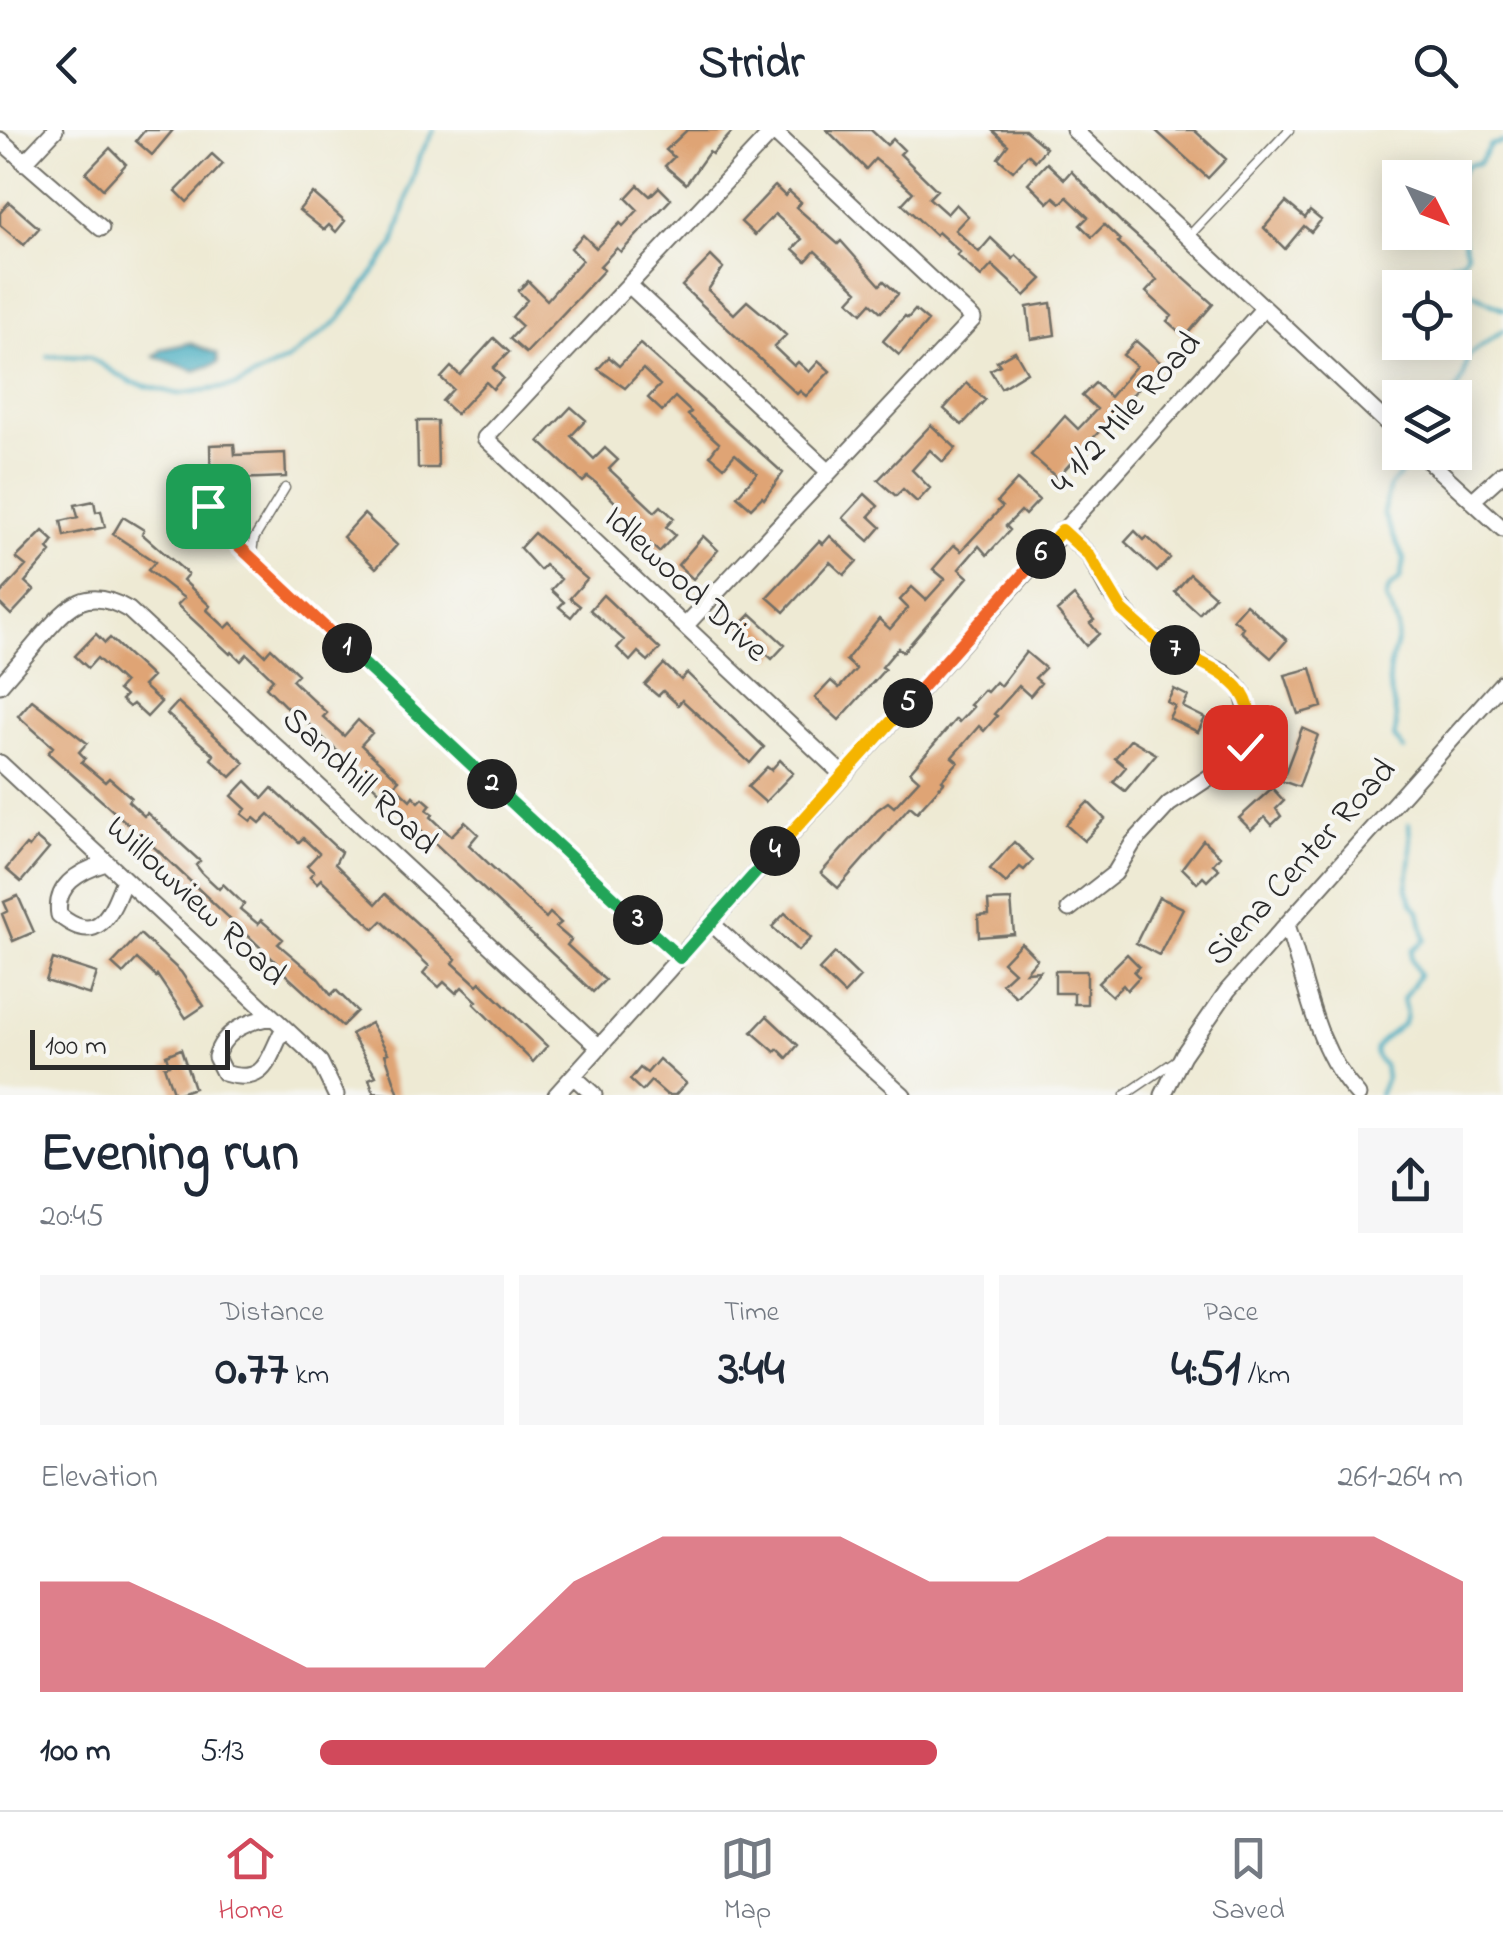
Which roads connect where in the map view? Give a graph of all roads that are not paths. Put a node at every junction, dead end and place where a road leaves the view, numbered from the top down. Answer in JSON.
{"nodes":[{"id":1,"x":55,"y":130,"type":"edge"},
{"id":2,"x":1074,"y":130,"type":"edge"},
{"id":3,"x":1290,"y":130,"type":"edge"},
{"id":4,"x":774,"y":131,"type":"edge"},
{"id":5,"x":0,"y":140,"type":"edge"},
{"id":6,"x":24,"y":163,"type":"junction"},
{"id":7,"x":101,"y":228,"type":"dead end"},
{"id":8,"x":1187,"y":238,"type":"junction"},
{"id":9,"x":629,"y":285,"type":"junction"},
{"id":10,"x":1263,"y":309,"type":"junction"},
{"id":11,"x":1382,"y":418,"type":"edge"},
{"id":12,"x":1438,"y":470,"type":"edge"},
{"id":13,"x":828,"y":472,"type":"junction"},
{"id":14,"x":1503,"y":473,"type":"edge"},
{"id":15,"x":285,"y":488,"type":"dead end"},
{"id":16,"x":1472,"y":501,"type":"junction"},
{"id":17,"x":208,"y":506,"type":"dead end"},
{"id":18,"x":1503,"y":529,"type":"edge"},
{"id":19,"x":1062,"y":530,"type":"junction"},
{"id":20,"x":251,"y":559,"type":"junction"},
{"id":21,"x":685,"y":626,"type":"junction"},
{"id":22,"x":1503,"y":682,"type":"edge"},
{"id":23,"x":0,"y":685,"type":"edge"},
{"id":24,"x":0,"y":763,"type":"edge"},
{"id":25,"x":844,"y":774,"type":"junction"},
{"id":26,"x":106,"y":863,"type":"junction"},
{"id":27,"x":124,"y":880,"type":"junction"},
{"id":28,"x":1069,"y":909,"type":"dead end"},
{"id":29,"x":711,"y":922,"type":"junction"},
{"id":30,"x":1288,"y":924,"type":"junction"},
{"id":31,"x":680,"y":958,"type":"junction"},
{"id":32,"x":599,"y":1047,"type":"junction"},
{"id":33,"x":1182,"y":1054,"type":"junction"},
{"id":34,"x":573,"y":1076,"type":"junction"},
{"id":35,"x":336,"y":1095,"type":"edge"},
{"id":36,"x":556,"y":1095,"type":"edge"},
{"id":37,"x":594,"y":1095,"type":"edge"},
{"id":38,"x":903,"y":1095,"type":"edge"},
{"id":39,"x":1125,"y":1095,"type":"edge"},
{"id":40,"x":1163,"y":1095,"type":"edge"},
{"id":41,"x":1358,"y":1095,"type":"edge"}],
"edges":[{"from":1,"to":6,"type":"street"},
{"from":2,"to":8,"type":"street"},
{"from":3,"to":8,"type":"lane"},
{"from":4,"to":9,"type":"street"},
{"from":4,"to":13,"type":"street"},
{"from":5,"to":6,"type":"street"},
{"from":6,"to":7,"type":"street"},
{"from":8,"to":10,"type":"street"},
{"from":9,"to":13,"type":"street"},
{"from":9,"to":21,"type":"street","name":"Idlewood Drive"},
{"from":10,"to":11,"type":"street"},
{"from":10,"to":19,"type":"street","name":"4 1/2 Mile Road"},
{"from":12,"to":16,"type":"street"},
{"from":13,"to":21,"type":"street"},
{"from":14,"to":16,"type":"street"},
{"from":15,"to":20,"type":"lane"},
{"from":16,"to":18,"type":"street"},
{"from":17,"to":20,"type":"lane"},
{"from":19,"to":25,"type":"street","name":"4 1/2 Mile Road"},
{"from":19,"to":28,"type":"street"},
{"from":20,"to":31,"type":"lane"},
{"from":21,"to":25,"type":"street","name":"Idlewood Drive"},
{"from":22,"to":30,"type":"street","name":"Siena Center Road"},
{"from":23,"to":32,"type":"street","name":"Sandhill Road"},
{"from":24,"to":26,"type":"street","name":"Willowview Road"},
{"from":25,"to":29,"type":"street","name":"4 1/2 Mile Road"},
{"from":26,"to":27,"type":"street","name":"Willowview Road"},
{"from":26,"to":27,"type":"street"},
{"from":27,"to":35,"type":"street","name":"Willowview Road"},
{"from":29,"to":31,"type":"street","name":"4 1/2 Mile Road"},
{"from":29,"to":38,"type":"street"},
{"from":30,"to":33,"type":"street","name":"Siena Center Road"},
{"from":30,"to":41,"type":"street"},
{"from":31,"to":32,"type":"street","name":"4 1/2 Mile Road"},
{"from":32,"to":34,"type":"street","name":"4 1/2 Mile Road"},
{"from":33,"to":39,"type":"lane"},
{"from":33,"to":40,"type":"street","name":"Siena Center Road"},
{"from":34,"to":36,"type":"street","name":"4 1/2 Mile Road"},
{"from":34,"to":37,"type":"street"}]}
